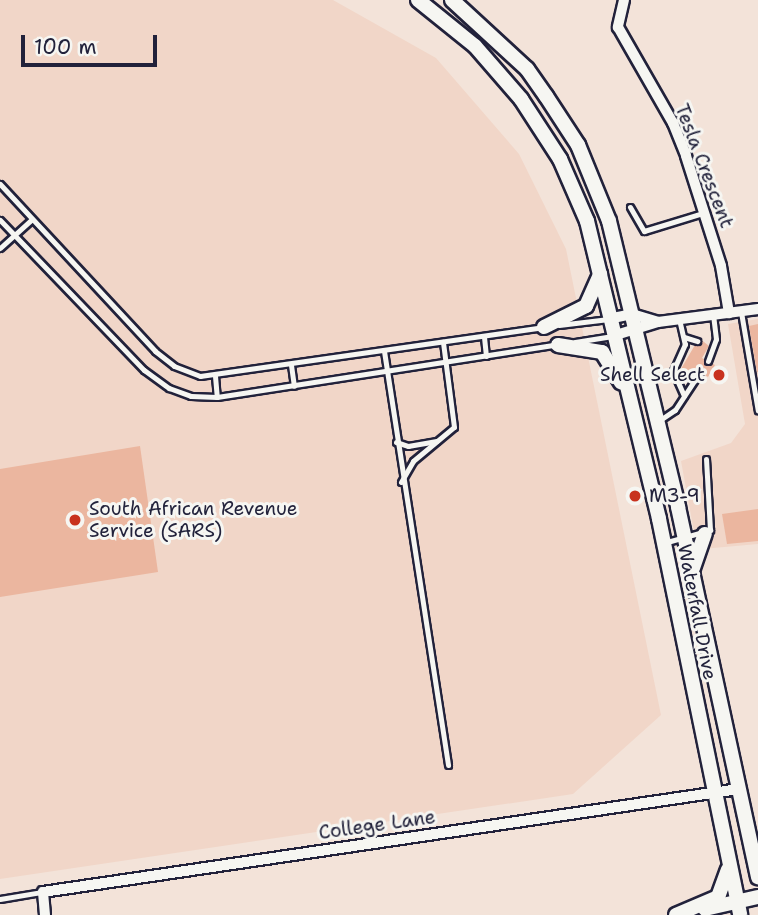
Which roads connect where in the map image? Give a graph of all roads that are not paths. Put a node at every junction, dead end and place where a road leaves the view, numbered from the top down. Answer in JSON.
{"nodes":[{"id":1,"x":418,"y":0,"type":"edge"},
{"id":2,"x":452,"y":0,"type":"edge"},
{"id":3,"x":624,"y":0,"type":"edge"},
{"id":4,"x":0,"y":184,"type":"edge"},
{"id":5,"x":630,"y":208,"type":"dead end"},
{"id":6,"x":705,"y":212,"type":"junction"},
{"id":7,"x":0,"y":220,"type":"edge"},
{"id":8,"x":31,"y":220,"type":"junction"},
{"id":9,"x":14,"y":235,"type":"junction"},
{"id":10,"x":0,"y":248,"type":"edge"},
{"id":11,"x":601,"y":270,"type":"junction"},
{"id":12,"x":758,"y":309,"type":"edge"},
{"id":13,"x":741,"y":312,"type":"junction"},
{"id":14,"x":729,"y":313,"type":"junction"},
{"id":15,"x":632,"y":314,"type":"junction"},
{"id":16,"x":713,"y":316,"type":"junction"},
{"id":17,"x":612,"y":318,"type":"junction"},
{"id":18,"x":679,"y":319,"type":"junction"},
{"id":19,"x":658,"y":322,"type":"junction"},
{"id":20,"x":544,"y":327,"type":"junction"},
{"id":21,"x":635,"y":332,"type":"junction"},
{"id":22,"x":617,"y":335,"type":"junction"},
{"id":23,"x":484,"y":337,"type":"junction"},
{"id":24,"x":684,"y":337,"type":"junction"},
{"id":25,"x":697,"y":341,"type":"dead end"},
{"id":26,"x":443,"y":342,"type":"junction"},
{"id":27,"x":558,"y":345,"type":"junction"},
{"id":28,"x":384,"y":351,"type":"junction"},
{"id":29,"x":486,"y":356,"type":"junction"},
{"id":30,"x":708,"y":361,"type":"dead end"},
{"id":31,"x":446,"y":363,"type":"junction"},
{"id":32,"x":291,"y":365,"type":"junction"},
{"id":33,"x":387,"y":372,"type":"junction"},
{"id":34,"x":700,"y":373,"type":"dead end"},
{"id":35,"x":215,"y":376,"type":"junction"},
{"id":36,"x":294,"y":386,"type":"junction"},
{"id":37,"x":684,"y":396,"type":"junction"},
{"id":38,"x":217,"y":397,"type":"junction"},
{"id":39,"x":633,"y":406,"type":"junction"},
{"id":40,"x":758,"y":411,"type":"edge"},
{"id":41,"x":657,"y":421,"type":"junction"},
{"id":42,"x":440,"y":441,"type":"junction"},
{"id":43,"x":396,"y":442,"type":"junction"},
{"id":44,"x":706,"y":459,"type":"dead end"},
{"id":45,"x":401,"y":482,"type":"junction"},
{"id":46,"x":696,"y":536,"type":"junction"},
{"id":47,"x":664,"y":543,"type":"junction"},
{"id":48,"x":693,"y":573,"type":"junction"},
{"id":49,"x":448,"y":765,"type":"dead end"},
{"id":50,"x":739,"y":789,"type":"junction"},
{"id":51,"x":713,"y":793,"type":"junction"},
{"id":52,"x":749,"y":836,"type":"junction"},
{"id":53,"x":727,"y":850,"type":"junction"},
{"id":54,"x":758,"y":853,"type":"edge"},
{"id":55,"x":758,"y":877,"type":"edge"},
{"id":56,"x":43,"y":892,"type":"junction"},
{"id":57,"x":758,"y":897,"type":"edge"},
{"id":58,"x":0,"y":899,"type":"edge"},
{"id":59,"x":739,"y":909,"type":"edge"},
{"id":60,"x":46,"y":915,"type":"edge"},
{"id":61,"x":676,"y":915,"type":"edge"}],
"edges":[{"from":1,"to":11,"type":"main road","name":"Waterfall Drive"},
{"from":2,"to":15,"type":"main road","name":"Waterfall Drive"},
{"from":3,"to":6,"type":"street","name":"Tesla Crescent"},
{"from":4,"to":8,"type":"lane"},
{"from":5,"to":6,"type":"lane"},
{"from":6,"to":14,"type":"street","name":"Tesla Crescent"},
{"from":7,"to":9,"type":"lane"},
{"from":8,"to":9,"type":"lane"},
{"from":8,"to":35,"type":"lane"},
{"from":9,"to":10,"type":"lane"},
{"from":9,"to":38,"type":"lane"},
{"from":11,"to":17,"type":"main road","name":"Waterfall Drive"},
{"from":11,"to":20,"type":"main road"},
{"from":12,"to":13,"type":"street"},
{"from":13,"to":14,"type":"street"},
{"from":13,"to":40,"type":"lane"},
{"from":14,"to":16,"type":"street"},
{"from":15,"to":17,"type":"street"},
{"from":15,"to":19,"type":"street"},
{"from":15,"to":21,"type":"main road","name":"Waterfall Drive"},
{"from":16,"to":18,"type":"street"},
{"from":16,"to":30,"type":"lane"},
{"from":17,"to":20,"type":"lane"},
{"from":17,"to":22,"type":"main road","name":"Waterfall Drive"},
{"from":18,"to":19,"type":"street"},
{"from":18,"to":24,"type":"lane"},
{"from":19,"to":21,"type":"street"},
{"from":20,"to":23,"type":"lane"},
{"from":21,"to":22,"type":"street"},
{"from":21,"to":41,"type":"main road","name":"Waterfall Drive"},
{"from":22,"to":27,"type":"lane"},
{"from":22,"to":39,"type":"main road","name":"Waterfall Drive"},
{"from":23,"to":26,"type":"lane"},
{"from":23,"to":29,"type":"lane"},
{"from":24,"to":25,"type":"lane"},
{"from":24,"to":37,"type":"lane"},
{"from":26,"to":28,"type":"lane"},
{"from":26,"to":31,"type":"lane"},
{"from":27,"to":29,"type":"lane"},
{"from":27,"to":39,"type":"main road"},
{"from":28,"to":32,"type":"lane"},
{"from":28,"to":33,"type":"lane"},
{"from":29,"to":31,"type":"lane"},
{"from":31,"to":33,"type":"lane"},
{"from":31,"to":42,"type":"lane"},
{"from":32,"to":35,"type":"lane"},
{"from":32,"to":36,"type":"lane"},
{"from":33,"to":36,"type":"lane"},
{"from":33,"to":43,"type":"lane"},
{"from":34,"to":37,"type":"lane"},
{"from":35,"to":38,"type":"lane"},
{"from":36,"to":38,"type":"lane"},
{"from":37,"to":41,"type":"lane"},
{"from":39,"to":47,"type":"main road","name":"Waterfall Drive"},
{"from":41,"to":46,"type":"main road","name":"Waterfall Drive"},
{"from":42,"to":43,"type":"lane"},
{"from":42,"to":45,"type":"lane"},
{"from":43,"to":45,"type":"lane"},
{"from":44,"to":46,"type":"lane"},
{"from":45,"to":49,"type":"lane"},
{"from":46,"to":47,"type":"lane"},
{"from":46,"to":48,"type":"main road"},
{"from":46,"to":48,"type":"main road","name":"Waterfall Drive"},
{"from":47,"to":51,"type":"main road","name":"Waterfall Drive"},
{"from":48,"to":50,"type":"main road","name":"Waterfall Drive"},
{"from":50,"to":51,"type":"street","name":"College Lane"},
{"from":50,"to":52,"type":"main road","name":"Waterfall Drive"},
{"from":51,"to":53,"type":"main road","name":"Waterfall Drive"},
{"from":51,"to":56,"type":"street","name":"College Lane"},
{"from":52,"to":54,"type":"main road"},
{"from":52,"to":55,"type":"main road","name":"Waterfall Drive"},
{"from":53,"to":59,"type":"main road","name":"Waterfall Drive"},
{"from":53,"to":61,"type":"main road"},
{"from":56,"to":58,"type":"lane"},
{"from":56,"to":60,"type":"street"},
{"from":57,"to":59,"type":"main road"},
{"from":59,"to":61,"type":"main road"}]}
